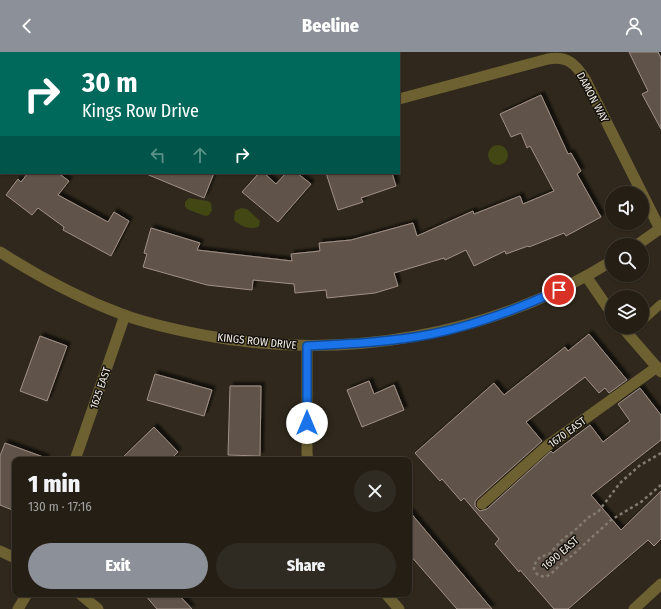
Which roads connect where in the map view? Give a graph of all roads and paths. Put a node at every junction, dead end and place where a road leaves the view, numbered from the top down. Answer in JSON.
{"nodes":[{"id":1,"x":400,"y":99,"type":"edge"},
{"id":2,"x":660,"y":228,"type":"edge"},
{"id":3,"x":646,"y":238,"type":"edge"},
{"id":4,"x":0,"y":252,"type":"edge"},
{"id":5,"x":605,"y":265,"type":"edge"},
{"id":6,"x":586,"y":276,"type":"junction"},
{"id":7,"x":605,"y":304,"type":"edge"},
{"id":8,"x":661,"y":304,"type":"edge"},
{"id":9,"x":125,"y":315,"type":"junction"},
{"id":10,"x":649,"y":315,"type":"edge"},
{"id":11,"x":632,"y":334,"type":"edge"},
{"id":12,"x":307,"y":346,"type":"junction"},
{"id":13,"x":659,"y":370,"type":"edge"},
{"id":14,"x":661,"y":453,"type":"edge"},
{"id":15,"x":75,"y":457,"type":"edge"},
{"id":16,"x":308,"y":457,"type":"edge"},
{"id":17,"x":661,"y":485,"type":"edge"},
{"id":18,"x":482,"y":504,"type":"dead end"},
{"id":19,"x":0,"y":550,"type":"edge"},
{"id":20,"x":12,"y":556,"type":"edge"},
{"id":21,"x":661,"y":584,"type":"edge"},
{"id":22,"x":25,"y":597,"type":"edge"},
{"id":23,"x":84,"y":597,"type":"edge"},
{"id":24,"x":389,"y":597,"type":"edge"},
{"id":25,"x":18,"y":609,"type":"edge"},
{"id":26,"x":98,"y":609,"type":"edge"},
{"id":27,"x":399,"y":609,"type":"edge"},
{"id":28,"x":634,"y":609,"type":"edge"}],
"edges":[{"from":1,"to":2,"type":"street","name":"DAMON WAY"},
{"from":2,"to":3,"type":"street"},
{"from":4,"to":9,"type":"street","name":"KINGS ROW DRIVE"},
{"from":5,"to":6,"type":"street","name":"KINGS ROW DRIVE"},
{"from":6,"to":7,"type":"street"},
{"from":6,"to":12,"type":"street","name":"KINGS ROW DRIVE"},
{"from":8,"to":10,"type":"lane"},
{"from":9,"to":12,"type":"street","name":"KINGS ROW DRIVE"},
{"from":9,"to":15,"type":"street","name":"1625 EAST"},
{"from":11,"to":13,"type":"street"},
{"from":12,"to":16,"type":"street"},
{"from":13,"to":18,"type":"street","name":"1670 EAST"},
{"from":14,"to":17,"type":"path","name":"1690 EAST"},
{"from":19,"to":20,"type":"street"},
{"from":21,"to":28,"type":"street"},
{"from":22,"to":25,"type":"street"},
{"from":23,"to":26,"type":"street"},
{"from":24,"to":27,"type":"street"}]}
